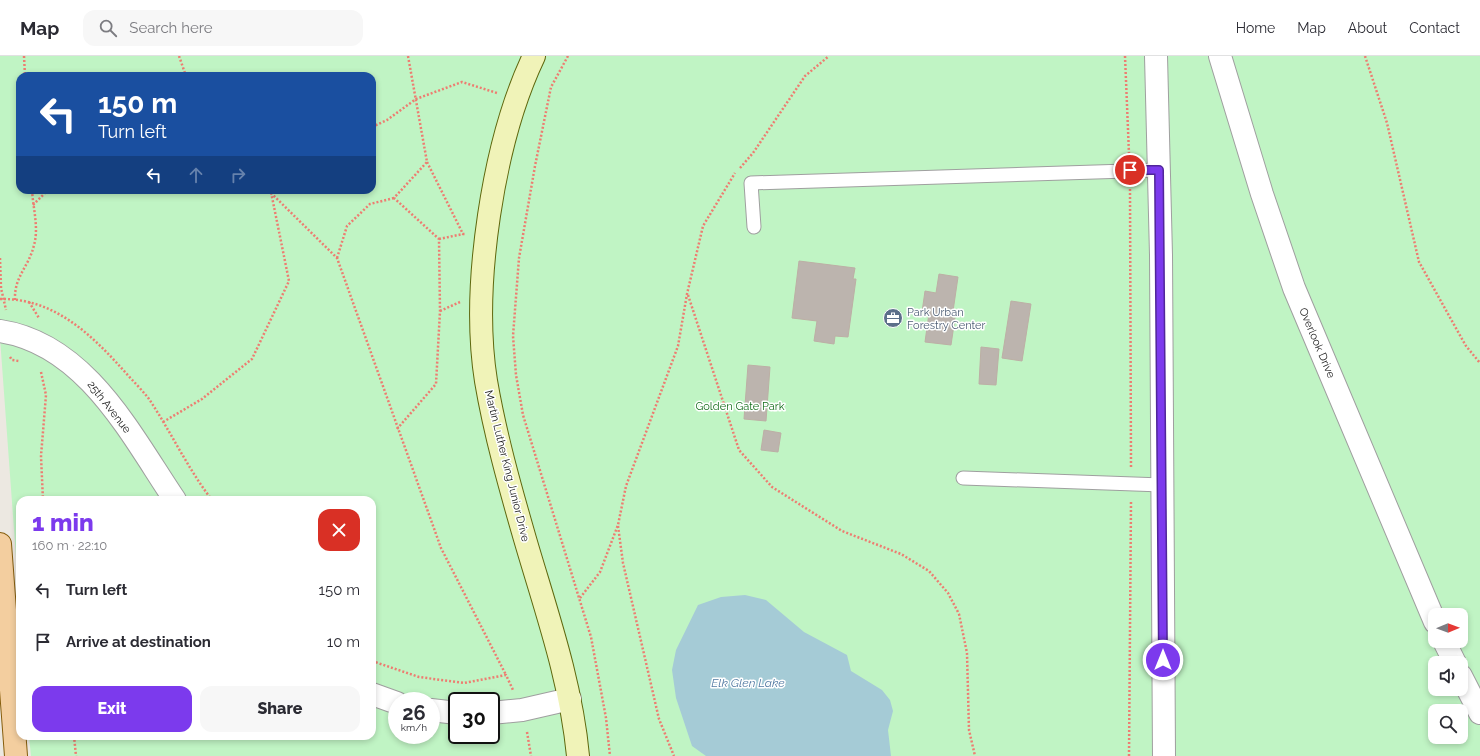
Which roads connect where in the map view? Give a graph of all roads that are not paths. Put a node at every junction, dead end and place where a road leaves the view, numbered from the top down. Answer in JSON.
{"nodes":[{"id":1,"x":534,"y":56,"type":"edge"},
{"id":2,"x":1156,"y":56,"type":"edge"},
{"id":3,"x":1220,"y":56,"type":"edge"},
{"id":4,"x":1159,"y":170,"type":"junction"},
{"id":5,"x":754,"y":227,"type":"dead end"},
{"id":6,"x":3,"y":321,"type":"edge"},
{"id":7,"x":963,"y":478,"type":"dead end"},
{"id":8,"x":1162,"y":485,"type":"junction"},
{"id":9,"x":172,"y":496,"type":"edge"},
{"id":10,"x":0,"y":544,"type":"edge"},
{"id":11,"x":1429,"y":608,"type":"edge"},
{"id":12,"x":4,"y":645,"type":"edge"},
{"id":13,"x":1468,"y":690,"type":"edge"},
{"id":14,"x":376,"y":695,"type":"edge"},
{"id":15,"x":570,"y":699,"type":"junction"},
{"id":16,"x":388,"y":700,"type":"edge"},
{"id":17,"x":500,"y":712,"type":"edge"},
{"id":18,"x":1480,"y":714,"type":"edge"},
{"id":19,"x":16,"y":756,"type":"edge"},
{"id":20,"x":578,"y":756,"type":"edge"},
{"id":21,"x":1164,"y":756,"type":"edge"}],
"edges":[{"from":1,"to":15,"type":"street","name":"Martin Luther King Junior Drive"},
{"from":2,"to":4,"type":"street"},
{"from":3,"to":11,"type":"street","name":"Overlook Drive"},
{"from":4,"to":5,"type":"lane"},
{"from":4,"to":8,"type":"street"},
{"from":6,"to":9,"type":"street","name":"25th Avenue"},
{"from":7,"to":8,"type":"lane"},
{"from":8,"to":21,"type":"street"},
{"from":10,"to":12,"type":"main road"},
{"from":12,"to":19,"type":"main road"},
{"from":13,"to":18,"type":"street"},
{"from":14,"to":16,"type":"street"},
{"from":15,"to":17,"type":"street"},
{"from":15,"to":20,"type":"street","name":"Martin Luther King Junior Drive"}]}
